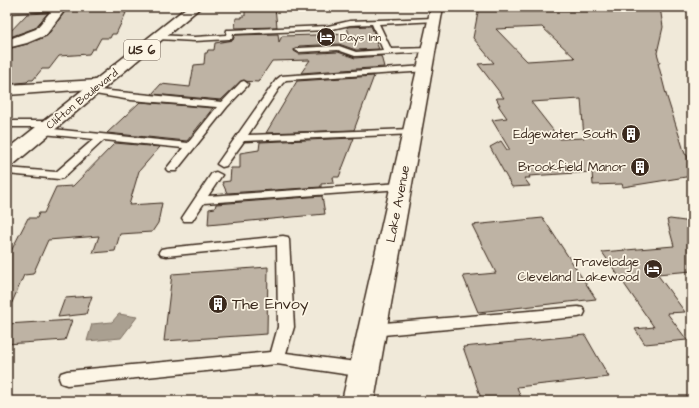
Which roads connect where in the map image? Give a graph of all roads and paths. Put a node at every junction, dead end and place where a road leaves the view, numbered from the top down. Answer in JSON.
{"nodes":[{"id":1,"x":58,"y":7,"type":"edge"},
{"id":2,"x":61,"y":7,"type":"edge"},
{"id":3,"x":195,"y":7,"type":"edge"},
{"id":4,"x":7,"y":9,"type":"edge"},
{"id":5,"x":434,"y":13,"type":"edge"},
{"id":6,"x":375,"y":22,"type":"junction"},
{"id":7,"x":158,"y":37,"type":"junction"},
{"id":8,"x":7,"y":44,"type":"edge"},
{"id":9,"x":299,"y":50,"type":"dead end"},
{"id":10,"x":388,"y":52,"type":"junction"},
{"id":11,"x":427,"y":60,"type":"junction"},
{"id":12,"x":244,"y":84,"type":"dead end"},
{"id":13,"x":95,"y":88,"type":"junction"},
{"id":14,"x":7,"y":90,"type":"edge"},
{"id":15,"x":224,"y":105,"type":"junction"},
{"id":16,"x":7,"y":124,"type":"edge"},
{"id":17,"x":47,"y":128,"type":"junction"},
{"id":18,"x":412,"y":132,"type":"junction"},
{"id":19,"x":102,"y":137,"type":"junction"},
{"id":20,"x":241,"y":138,"type":"junction"},
{"id":21,"x":191,"y":146,"type":"junction"},
{"id":22,"x":7,"y":162,"type":"edge"},
{"id":23,"x":222,"y":164,"type":"dead end"},
{"id":24,"x":172,"y":169,"type":"dead end"},
{"id":25,"x":216,"y":175,"type":"dead end"},
{"id":26,"x":401,"y":186,"type":"junction"},
{"id":27,"x":200,"y":200,"type":"junction"},
{"id":28,"x":188,"y":218,"type":"dead end"},
{"id":29,"x":166,"y":252,"type":"dead end"},
{"id":30,"x":578,"y":312,"type":"dead end"},
{"id":31,"x":372,"y":330,"type":"junction"},
{"id":32,"x":277,"y":358,"type":"junction"},
{"id":33,"x":364,"y":370,"type":"junction"},
{"id":34,"x":67,"y":378,"type":"dead end"},
{"id":35,"x":358,"y":401,"type":"edge"}],
"edges":[{"from":1,"to":4,"type":"street"},
{"from":2,"to":8,"type":"street"},
{"from":3,"to":7,"type":"street","name":"Clifton Boulevard","number":"US 6"},
{"from":5,"to":6,"type":"lane"},
{"from":5,"to":11,"type":"street","name":"Lake Avenue"},
{"from":6,"to":7,"type":"lane"},
{"from":6,"to":10,"type":"lane"},
{"from":7,"to":13,"type":"street","name":"Clifton Boulevard","number":"US 6"},
{"from":9,"to":10,"type":"lane"},
{"from":10,"to":11,"type":"lane"},
{"from":11,"to":18,"type":"street","name":"Lake Avenue"},
{"from":11,"to":20,"type":"lane"},
{"from":12,"to":15,"type":"lane"},
{"from":13,"to":14,"type":"street"},
{"from":13,"to":15,"type":"lane"},
{"from":13,"to":17,"type":"street","name":"Clifton Boulevard","number":"US 6"},
{"from":15,"to":21,"type":"lane"},
{"from":16,"to":17,"type":"lane"},
{"from":17,"to":19,"type":"lane"},
{"from":17,"to":22,"type":"street","name":"Clifton Boulevard","number":"US 6"},
{"from":18,"to":20,"type":"lane"},
{"from":18,"to":26,"type":"street","name":"Lake Avenue"},
{"from":19,"to":21,"type":"lane"},
{"from":19,"to":22,"type":"lane"},
{"from":20,"to":23,"type":"lane"},
{"from":21,"to":24,"type":"lane"},
{"from":25,"to":27,"type":"lane"},
{"from":26,"to":27,"type":"lane"},
{"from":26,"to":31,"type":"street","name":"Lake Avenue"},
{"from":27,"to":28,"type":"lane"},
{"from":29,"to":32,"type":"lane"},
{"from":30,"to":31,"type":"lane"},
{"from":31,"to":33,"type":"street","name":"Lake Avenue"},
{"from":32,"to":33,"type":"lane"},
{"from":32,"to":34,"type":"lane"},
{"from":33,"to":35,"type":"street","name":"Lake Avenue"}]}
